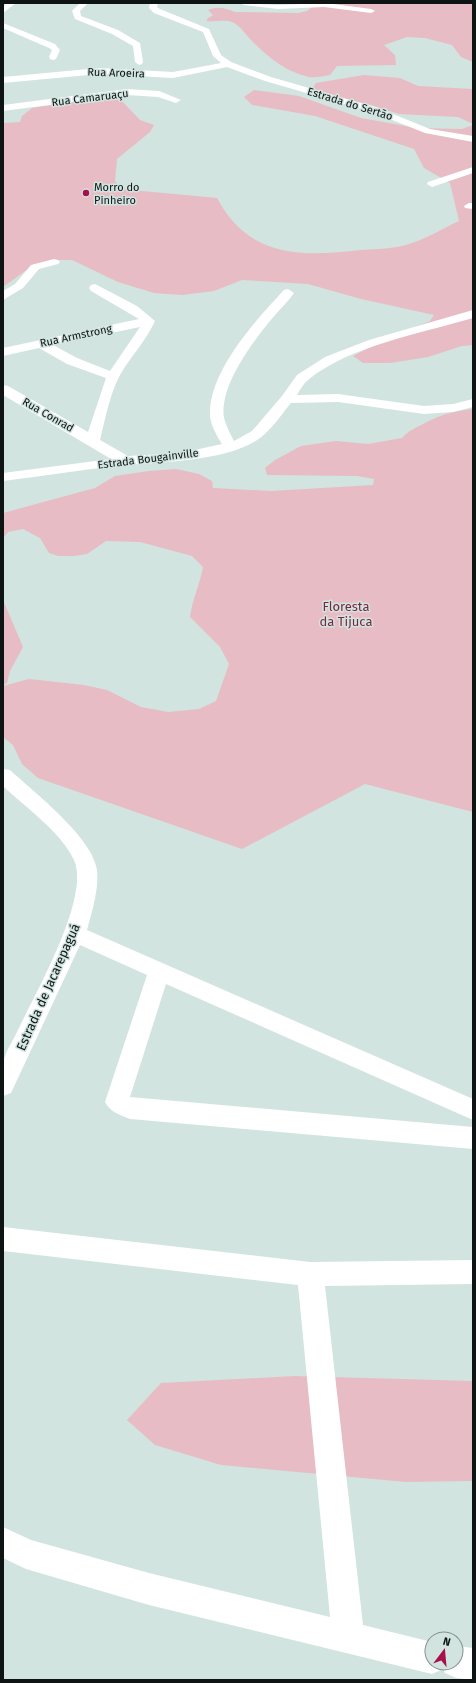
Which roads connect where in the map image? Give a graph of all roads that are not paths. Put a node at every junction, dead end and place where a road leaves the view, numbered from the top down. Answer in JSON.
{"nodes":[{"id":1,"x":12,"y":3,"type":"edge"},
{"id":2,"x":84,"y":3,"type":"edge"},
{"id":3,"x":154,"y":3,"type":"edge"},
{"id":4,"x":244,"y":3,"type":"edge"},
{"id":5,"x":3,"y":11,"type":"edge"},
{"id":6,"x":371,"y":11,"type":"dead end"},
{"id":7,"x":190,"y":24,"type":"junction"},
{"id":8,"x":3,"y":25,"type":"edge"},
{"id":9,"x":177,"y":27,"type":"dead end"},
{"id":10,"x":53,"y":57,"type":"dead end"},
{"id":11,"x":139,"y":62,"type":"dead end"},
{"id":12,"x":228,"y":64,"type":"junction"},
{"id":13,"x":3,"y":80,"type":"edge"},
{"id":14,"x":176,"y":100,"type":"dead end"},
{"id":15,"x":3,"y":108,"type":"edge"},
{"id":16,"x":473,"y":139,"type":"edge"},
{"id":17,"x":473,"y":170,"type":"edge"},
{"id":18,"x":432,"y":184,"type":"dead end"},
{"id":19,"x":54,"y":262,"type":"dead end"},
{"id":20,"x":95,"y":288,"type":"dead end"},
{"id":21,"x":288,"y":293,"type":"dead end"},
{"id":22,"x":3,"y":296,"type":"edge"},
{"id":23,"x":473,"y":314,"type":"edge"},
{"id":24,"x":149,"y":321,"type":"junction"},
{"id":25,"x":39,"y":343,"type":"junction"},
{"id":26,"x":3,"y":352,"type":"edge"},
{"id":27,"x":113,"y":376,"type":"junction"},
{"id":28,"x":3,"y":389,"type":"edge"},
{"id":29,"x":287,"y":399,"type":"junction"},
{"id":30,"x":473,"y":402,"type":"edge"},
{"id":31,"x":93,"y":441,"type":"junction"},
{"id":32,"x":230,"y":447,"type":"junction"},
{"id":33,"x":125,"y":461,"type":"junction"},
{"id":34,"x":4,"y":476,"type":"edge"},
{"id":35,"x":3,"y":775,"type":"edge"},
{"id":36,"x":75,"y":934,"type":"junction"},
{"id":37,"x":159,"y":971,"type":"junction"},
{"id":38,"x":3,"y":1086,"type":"edge"},
{"id":39,"x":473,"y":1110,"type":"edge"},
{"id":40,"x":473,"y":1138,"type":"edge"},
{"id":41,"x":3,"y":1239,"type":"edge"},
{"id":42,"x":473,"y":1272,"type":"edge"},
{"id":43,"x":310,"y":1274,"type":"junction"},
{"id":44,"x":3,"y":1542,"type":"edge"},
{"id":45,"x":348,"y":1637,"type":"junction"},
{"id":46,"x":424,"y":1656,"type":"edge"}],
"edges":[{"from":1,"to":5,"type":"street"},
{"from":2,"to":11,"type":"street"},
{"from":3,"to":7,"type":"street"},
{"from":4,"to":6,"type":"street"},
{"from":7,"to":9,"type":"street"},
{"from":7,"to":12,"type":"street"},
{"from":8,"to":10,"type":"street"},
{"from":12,"to":13,"type":"street","name":"Rua Aroeira"},
{"from":12,"to":16,"type":"street","name":"Estrada do Sertão"},
{"from":14,"to":15,"type":"street","name":"Rua Camaruaçu"},
{"from":17,"to":18,"type":"street"},
{"from":19,"to":22,"type":"street"},
{"from":20,"to":24,"type":"street"},
{"from":21,"to":32,"type":"street"},
{"from":23,"to":29,"type":"street","name":"Estrada Bougainville"},
{"from":24,"to":25,"type":"street","name":"Rua Armstrong"},
{"from":24,"to":27,"type":"street"},
{"from":25,"to":26,"type":"street","name":"Rua Armstrong"},
{"from":25,"to":27,"type":"street"},
{"from":27,"to":31,"type":"street"},
{"from":28,"to":31,"type":"street","name":"Rua Conrad"},
{"from":29,"to":30,"type":"street"},
{"from":29,"to":32,"type":"street","name":"Estrada Bougainville"},
{"from":31,"to":33,"type":"street","name":"Rua Conrad"},
{"from":32,"to":33,"type":"street","name":"Estrada Bougainville"},
{"from":33,"to":34,"type":"street","name":"Estrada Bougainville"},
{"from":35,"to":36,"type":"street","name":"Estrada de Jacarepaguá"},
{"from":36,"to":37,"type":"street"},
{"from":36,"to":38,"type":"street","name":"Estrada de Jacarepaguá"},
{"from":37,"to":39,"type":"street"},
{"from":37,"to":40,"type":"street"},
{"from":41,"to":43,"type":"street"},
{"from":42,"to":43,"type":"street"},
{"from":43,"to":45,"type":"street"},
{"from":44,"to":45,"type":"street"},
{"from":45,"to":46,"type":"street"}]}
